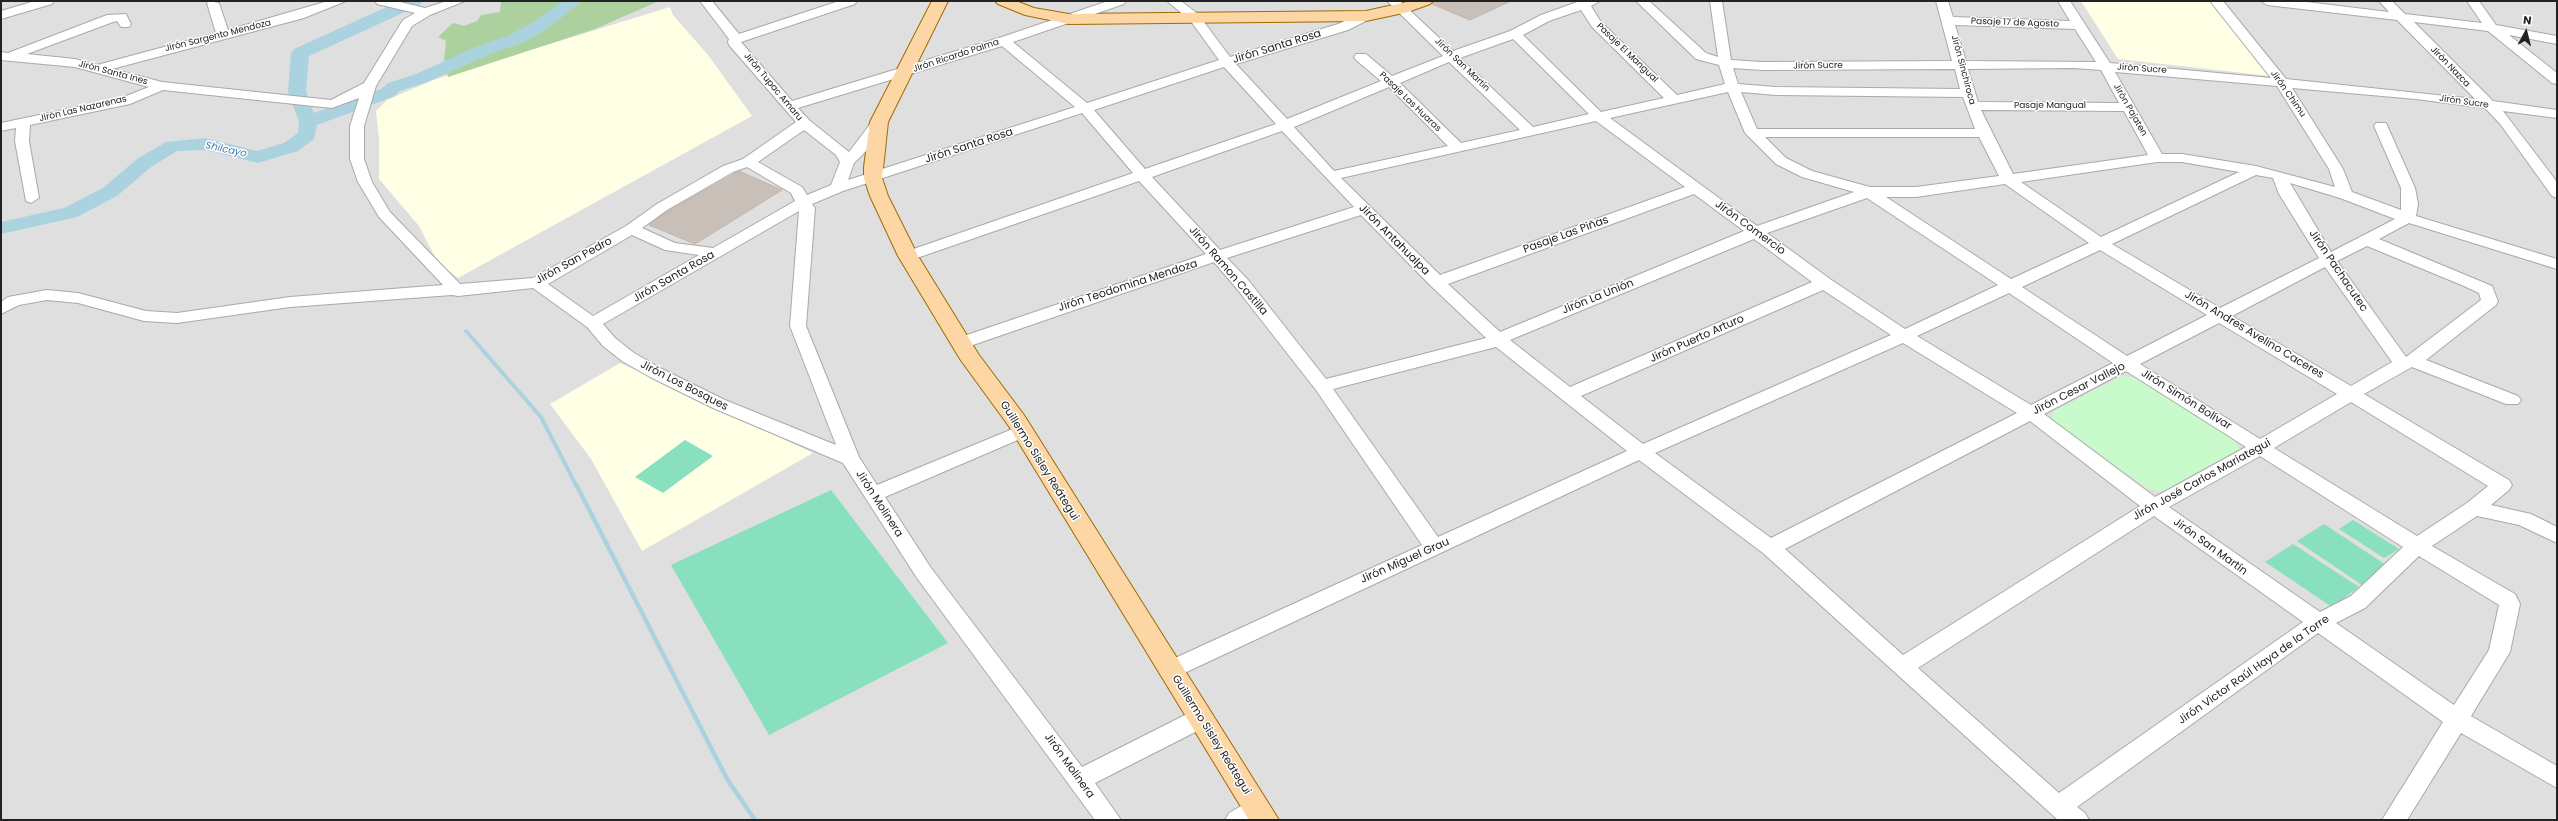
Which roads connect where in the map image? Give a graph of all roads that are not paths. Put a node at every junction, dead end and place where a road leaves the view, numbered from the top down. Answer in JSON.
{"nodes":[{"id":1,"x":48,"y":1,"type":"edge"},
{"id":2,"x":340,"y":1,"type":"edge"},
{"id":3,"x":381,"y":1,"type":"edge"},
{"id":4,"x":459,"y":1,"type":"edge"},
{"id":5,"x":706,"y":1,"type":"edge"},
{"id":6,"x":851,"y":1,"type":"edge"},
{"id":7,"x":940,"y":1,"type":"edge"},
{"id":8,"x":1003,"y":1,"type":"edge"},
{"id":9,"x":1120,"y":1,"type":"edge"},
{"id":10,"x":1173,"y":1,"type":"edge"},
{"id":11,"x":1425,"y":1,"type":"edge"},
{"id":12,"x":1642,"y":1,"type":"edge"},
{"id":13,"x":1716,"y":1,"type":"edge"},
{"id":14,"x":1942,"y":1,"type":"edge"},
{"id":15,"x":2064,"y":1,"type":"edge"},
{"id":16,"x":2216,"y":1,"type":"edge"},
{"id":17,"x":2267,"y":1,"type":"edge"},
{"id":18,"x":2384,"y":1,"type":"edge"},
{"id":19,"x":2474,"y":1,"type":"edge"},
{"id":20,"x":213,"y":2,"type":"dead end"},
{"id":21,"x":1589,"y":2,"type":"edge"},
{"id":22,"x":1398,"y":5,"type":"edge"},
{"id":23,"x":423,"y":11,"type":"junction"},
{"id":24,"x":1,"y":15,"type":"edge"},
{"id":25,"x":1366,"y":16,"type":"junction"},
{"id":26,"x":2400,"y":16,"type":"junction"},
{"id":27,"x":1194,"y":17,"type":"junction"},
{"id":28,"x":1070,"y":19,"type":"junction"},
{"id":29,"x":1949,"y":21,"type":"junction"},
{"id":30,"x":125,"y":24,"type":"dead end"},
{"id":31,"x":2080,"y":25,"type":"junction"},
{"id":32,"x":2492,"y":28,"type":"junction"},
{"id":33,"x":1515,"y":34,"type":"junction"},
{"id":34,"x":222,"y":36,"type":"junction"},
{"id":35,"x":736,"y":39,"type":"junction"},
{"id":36,"x":2557,"y":40,"type":"edge"},
{"id":37,"x":1004,"y":41,"type":"junction"},
{"id":38,"x":5,"y":56,"type":"edge"},
{"id":39,"x":1453,"y":56,"type":"junction"},
{"id":40,"x":1361,"y":57,"type":"dead end"},
{"id":41,"x":1227,"y":62,"type":"junction"},
{"id":42,"x":1725,"y":63,"type":"junction"},
{"id":43,"x":1960,"y":64,"type":"junction"},
{"id":44,"x":2106,"y":67,"type":"junction"},
{"id":45,"x":96,"y":69,"type":"junction"},
{"id":46,"x":903,"y":73,"type":"junction"},
{"id":47,"x":2557,"y":80,"type":"edge"},
{"id":48,"x":1390,"y":81,"type":"junction"},
{"id":49,"x":2282,"y":83,"type":"junction"},
{"id":50,"x":162,"y":86,"type":"junction"},
{"id":51,"x":369,"y":86,"type":"junction"},
{"id":52,"x":1731,"y":87,"type":"junction"},
{"id":53,"x":1674,"y":100,"type":"junction"},
{"id":54,"x":1970,"y":100,"type":"junction"},
{"id":55,"x":790,"y":106,"type":"junction"},
{"id":56,"x":2487,"y":106,"type":"junction"},
{"id":57,"x":2127,"y":107,"type":"junction"},
{"id":58,"x":1085,"y":108,"type":"junction"},
{"id":59,"x":2557,"y":114,"type":"edge"},
{"id":60,"x":345,"y":115,"type":"junction"},
{"id":61,"x":1598,"y":116,"type":"junction"},
{"id":62,"x":879,"y":122,"type":"junction"},
{"id":63,"x":23,"y":123,"type":"junction"},
{"id":64,"x":804,"y":123,"type":"junction"},
{"id":65,"x":1286,"y":125,"type":"junction"},
{"id":66,"x":2381,"y":126,"type":"dead end"},
{"id":67,"x":1,"y":127,"type":"edge"},
{"id":68,"x":1530,"y":132,"type":"junction"},
{"id":69,"x":1752,"y":133,"type":"junction"},
{"id":70,"x":1984,"y":133,"type":"junction"},
{"id":71,"x":1458,"y":148,"type":"junction"},
{"id":72,"x":2158,"y":158,"type":"junction"},
{"id":73,"x":748,"y":162,"type":"junction"},
{"id":74,"x":847,"y":162,"type":"junction"},
{"id":75,"x":2256,"y":170,"type":"junction"},
{"id":76,"x":1142,"y":175,"type":"junction"},
{"id":77,"x":2279,"y":175,"type":"junction"},
{"id":78,"x":1331,"y":176,"type":"junction"},
{"id":79,"x":873,"y":178,"type":"junction"},
{"id":80,"x":2009,"y":180,"type":"junction"},
{"id":81,"x":838,"y":188,"type":"junction"},
{"id":82,"x":1696,"y":188,"type":"junction"},
{"id":83,"x":1869,"y":192,"type":"junction"},
{"id":84,"x":2557,"y":193,"type":"edge"},
{"id":85,"x":2346,"y":195,"type":"junction"},
{"id":86,"x":31,"y":198,"type":"dead end"},
{"id":87,"x":804,"y":202,"type":"junction"},
{"id":88,"x":1364,"y":209,"type":"junction"},
{"id":89,"x":2408,"y":218,"type":"junction"},
{"id":90,"x":631,"y":229,"type":"junction"},
{"id":91,"x":1756,"y":232,"type":"junction"},
{"id":92,"x":2367,"y":240,"type":"junction"},
{"id":93,"x":2101,"y":244,"type":"junction"},
{"id":94,"x":716,"y":253,"type":"junction"},
{"id":95,"x":908,"y":256,"type":"junction"},
{"id":96,"x":1217,"y":256,"type":"junction"},
{"id":97,"x":2328,"y":260,"type":"junction"},
{"id":98,"x":2557,"y":264,"type":"edge"},
{"id":99,"x":1437,"y":282,"type":"junction"},
{"id":100,"x":537,"y":283,"type":"junction"},
{"id":101,"x":1824,"y":283,"type":"junction"},
{"id":102,"x":2011,"y":287,"type":"junction"},
{"id":103,"x":458,"y":291,"type":"junction"},
{"id":104,"x":1,"y":309,"type":"edge"},
{"id":105,"x":2221,"y":315,"type":"junction"},
{"id":106,"x":593,"y":323,"type":"junction"},
{"id":107,"x":1904,"y":336,"type":"junction"},
{"id":108,"x":1496,"y":338,"type":"junction"},
{"id":109,"x":961,"y":343,"type":"junction"},
{"id":110,"x":2408,"y":362,"type":"junction"},
{"id":111,"x":2127,"y":364,"type":"junction"},
{"id":112,"x":1322,"y":386,"type":"junction"},
{"id":113,"x":1569,"y":394,"type":"junction"},
{"id":114,"x":2352,"y":394,"type":"junction"},
{"id":115,"x":2512,"y":400,"type":"dead end"},
{"id":116,"x":2031,"y":413,"type":"junction"},
{"id":117,"x":1021,"y":432,"type":"junction"},
{"id":118,"x":2261,"y":448,"type":"junction"},
{"id":119,"x":1641,"y":452,"type":"junction"},
{"id":120,"x":850,"y":458,"type":"junction"},
{"id":121,"x":2499,"y":488,"type":"junction"},
{"id":122,"x":872,"y":495,"type":"junction"},
{"id":123,"x":2154,"y":506,"type":"junction"},
{"id":124,"x":2474,"y":508,"type":"junction"},
{"id":125,"x":2524,"y":519,"type":"junction"},
{"id":126,"x":2557,"y":536,"type":"edge"},
{"id":127,"x":2417,"y":546,"type":"junction"},
{"id":128,"x":1434,"y":548,"type":"junction"},
{"id":129,"x":1770,"y":548,"type":"junction"},
{"id":130,"x":2317,"y":623,"type":"junction"},
{"id":131,"x":1903,"y":666,"type":"junction"},
{"id":132,"x":1170,"y":670,"type":"junction"},
{"id":133,"x":1201,"y":718,"type":"junction"},
{"id":134,"x":2456,"y":719,"type":"junction"},
{"id":135,"x":2557,"y":778,"type":"edge"},
{"id":136,"x":1080,"y":779,"type":"junction"},
{"id":137,"x":2058,"y":807,"type":"junction"},
{"id":138,"x":1261,"y":814,"type":"edge"},
{"id":139,"x":1109,"y":820,"type":"edge"},
{"id":140,"x":1237,"y":820,"type":"edge"},
{"id":141,"x":2077,"y":820,"type":"edge"},
{"id":142,"x":2394,"y":820,"type":"edge"}],
"edges":[{"from":1,"to":24,"type":"street"},
{"from":2,"to":34,"type":"street","name":"Jirón Sargento Mendoza"},
{"from":3,"to":23,"type":"street"},
{"from":4,"to":23,"type":"street"},
{"from":5,"to":35,"type":"street","name":"Jirón Tupac Amaru"},
{"from":6,"to":35,"type":"street"},
{"from":7,"to":46,"type":"main road","name":"Guillermo Sisley Reátegui"},
{"from":8,"to":28,"type":"main road"},
{"from":9,"to":28,"type":"street","name":"Jirón Ricardo Palma"},
{"from":10,"to":27,"type":"street","name":"Jirón Antahualpa"},
{"from":11,"to":22,"type":"main road"},
{"from":12,"to":42,"type":"street","name":"Jirón Sucre"},
{"from":13,"to":42,"type":"street"},
{"from":14,"to":29,"type":"street","name":"Jirón Sinchiroca"},
{"from":15,"to":31,"type":"street","name":"Jirón Pajaten"},
{"from":16,"to":49,"type":"street","name":"Jirón Chimu"},
{"from":17,"to":26,"type":"street"},
{"from":18,"to":26,"type":"street","name":"Jirón Nazca"},
{"from":19,"to":32,"type":"street"},
{"from":20,"to":34,"type":"street"},
{"from":21,"to":33,"type":"street"},
{"from":21,"to":53,"type":"street","name":"Pasaje El Mangual"},
{"from":22,"to":25,"type":"main road"},
{"from":22,"to":39,"type":"street","name":"Jirón San Martin"},
{"from":23,"to":51,"type":"street"},
{"from":25,"to":27,"type":"main road"},
{"from":25,"to":41,"type":"street","name":"Jirón Santa Rosa"},
{"from":26,"to":32,"type":"street"},
{"from":26,"to":56,"type":"street","name":"Jirón Nazca"},
{"from":27,"to":28,"type":"main road"},
{"from":27,"to":41,"type":"street","name":"Jirón Antahualpa"},
{"from":28,"to":37,"type":"street","name":"Jirón Ricardo Palma"},
{"from":29,"to":31,"type":"street","name":"Pasaje 17 de Agosto"},
{"from":29,"to":43,"type":"street","name":"Jirón Sinchiroca"},
{"from":30,"to":38,"type":"street"},
{"from":31,"to":44,"type":"street","name":"Jirón Pajaten"},
{"from":32,"to":36,"type":"street"},
{"from":32,"to":47,"type":"street"},
{"from":33,"to":39,"type":"street"},
{"from":33,"to":61,"type":"street","name":"Jirón Comercio"},
{"from":34,"to":45,"type":"street","name":"Jirón Sargento Mendoza"},
{"from":35,"to":55,"type":"street","name":"Jirón Tupac Amaru"},
{"from":37,"to":46,"type":"street","name":"Jirón Ricardo Palma"},
{"from":37,"to":58,"type":"street","name":"Jirón Ramon Castilla"},
{"from":38,"to":45,"type":"street","name":"Jirón Santa Ines"},
{"from":39,"to":48,"type":"street"},
{"from":39,"to":68,"type":"street","name":"Jirón San Martin"},
{"from":40,"to":48,"type":"street","name":"Pasaje Las Huaras"},
{"from":41,"to":58,"type":"street","name":"Jirón Santa Rosa"},
{"from":41,"to":65,"type":"street","name":"Jirón Antahualpa"},
{"from":42,"to":43,"type":"street","name":"Jirón Sucre"},
{"from":42,"to":52,"type":"street"},
{"from":43,"to":44,"type":"street","name":"Jirón Sucre"},
{"from":43,"to":54,"type":"street","name":"Jirón Sinchiroca"},
{"from":44,"to":49,"type":"street","name":"Jirón Sucre"},
{"from":44,"to":57,"type":"street","name":"Jirón Pajaten"},
{"from":45,"to":50,"type":"street","name":"Jirón Santa Ines"},
{"from":46,"to":55,"type":"street","name":"Jirón Ricardo Palma"},
{"from":46,"to":62,"type":"main road","name":"Guillermo Sisley Reátegui"},
{"from":48,"to":65,"type":"street"},
{"from":48,"to":71,"type":"street","name":"Pasaje Las Huaras"},
{"from":49,"to":56,"type":"street","name":"Jirón Sucre"},
{"from":49,"to":85,"type":"street","name":"Jirón Chimu"},
{"from":50,"to":60,"type":"street","name":"Jirón Santa Ines"},
{"from":50,"to":63,"type":"street","name":"Jirón Las Nazarenas"},
{"from":51,"to":60,"type":"street"},
{"from":51,"to":60,"type":"street"},
{"from":52,"to":53,"type":"street","name":"Pasaje Mangual"},
{"from":52,"to":54,"type":"street","name":"Pasaje Mangual"},
{"from":52,"to":69,"type":"street"},
{"from":53,"to":61,"type":"street","name":"Pasaje Mangual"},
{"from":54,"to":57,"type":"street","name":"Pasaje Mangual"},
{"from":54,"to":70,"type":"street","name":"Jirón Sinchiroca"},
{"from":55,"to":64,"type":"street","name":"Jirón Tupac Amaru"},
{"from":56,"to":59,"type":"street","name":"Jirón Sucre"},
{"from":56,"to":84,"type":"street","name":"Jirón Nazca"},
{"from":57,"to":72,"type":"street","name":"Jirón Pajaten"},
{"from":58,"to":76,"type":"street","name":"Jirón Ramon Castilla"},
{"from":58,"to":79,"type":"street","name":"Jirón Santa Rosa"},
{"from":60,"to":103,"type":"street"},
{"from":61,"to":68,"type":"street","name":"Pasaje Mangual"},
{"from":61,"to":82,"type":"street","name":"Jirón Comercio"},
{"from":62,"to":74,"type":"street"},
{"from":62,"to":79,"type":"main road","name":"Guillermo Sisley Reátegui"},
{"from":63,"to":67,"type":"street","name":"Jirón Las Nazarenas"},
{"from":63,"to":86,"type":"street"},
{"from":64,"to":73,"type":"street","name":"Jirón San Pedro"},
{"from":64,"to":74,"type":"street","name":"Jirón Tupac Amaru"},
{"from":65,"to":76,"type":"street"},
{"from":65,"to":78,"type":"street","name":"Jirón Antahualpa"},
{"from":66,"to":89,"type":"street"},
{"from":68,"to":71,"type":"street","name":"Pasaje Mangual"},
{"from":69,"to":70,"type":"street"},
{"from":69,"to":83,"type":"street"},
{"from":70,"to":80,"type":"street","name":"Jirón Sinchiroca"},
{"from":71,"to":78,"type":"street","name":"Pasaje Mangual"},
{"from":72,"to":75,"type":"street"},
{"from":72,"to":80,"type":"street"},
{"from":73,"to":87,"type":"street"},
{"from":73,"to":90,"type":"street","name":"Jirón San Pedro"},
{"from":74,"to":81,"type":"street"},
{"from":75,"to":77,"type":"street"},
{"from":75,"to":93,"type":"street","name":"Jirón Miguel Grau"},
{"from":76,"to":95,"type":"street"},
{"from":76,"to":96,"type":"street","name":"Jirón Ramon Castilla"},
{"from":77,"to":85,"type":"street"},
{"from":77,"to":97,"type":"street","name":"Jirón Pachacutec"},
{"from":78,"to":88,"type":"street","name":"Jirón Antahualpa"},
{"from":79,"to":81,"type":"street","name":"Jirón Santa Rosa"},
{"from":79,"to":95,"type":"main road","name":"Guillermo Sisley Reátegui"},
{"from":80,"to":83,"type":"street"},
{"from":80,"to":93,"type":"street","name":"Jirón Andres Avelino Caceres"},
{"from":81,"to":87,"type":"street","name":"Jirón Santa Rosa"},
{"from":82,"to":91,"type":"street","name":"Jirón Comercio"},
{"from":82,"to":99,"type":"street","name":"Pasaje Las Piñas"},
{"from":83,"to":91,"type":"street","name":"Jirón La Unión"},
{"from":83,"to":102,"type":"street","name":"Jirón Simón Bolívar"},
{"from":85,"to":89,"type":"street"},
{"from":87,"to":94,"type":"street","name":"Jirón Santa Rosa"},
{"from":87,"to":120,"type":"street","name":"Jirón Molinera"},
{"from":88,"to":96,"type":"street","name":"Jirón Teodomina Mendoza"},
{"from":88,"to":99,"type":"street","name":"Jirón Antahualpa"},
{"from":89,"to":92,"type":"street","name":"Jirón Cesar Vallejo"},
{"from":89,"to":98,"type":"street"},
{"from":90,"to":94,"type":"street"},
{"from":90,"to":100,"type":"street","name":"Jirón San Pedro"},
{"from":91,"to":101,"type":"street","name":"Jirón Comercio"},
{"from":91,"to":108,"type":"street","name":"Jirón La Unión"},
{"from":92,"to":97,"type":"street","name":"Jirón Cesar Vallejo"},
{"from":92,"to":110,"type":"street","name":"Jirón José Carlos Mariategui"},
{"from":93,"to":102,"type":"street","name":"Jirón Miguel Grau"},
{"from":93,"to":105,"type":"street","name":"Jirón Andres Avelino Caceres"},
{"from":94,"to":106,"type":"street","name":"Jirón Santa Rosa"},
{"from":95,"to":109,"type":"main road","name":"Guillermo Sisley Reátegui"},
{"from":96,"to":109,"type":"street","name":"Jirón Teodomina Mendoza"},
{"from":96,"to":112,"type":"street","name":"Jirón Ramon Castilla"},
{"from":97,"to":105,"type":"street","name":"Jirón Cesar Vallejo"},
{"from":97,"to":110,"type":"street","name":"Jirón Pachacutec"},
{"from":99,"to":108,"type":"street","name":"Jirón Antahualpa"},
{"from":100,"to":103,"type":"street","name":"Jirón San Pedro"},
{"from":100,"to":106,"type":"street","name":"Jirón Los Bosques"},
{"from":101,"to":107,"type":"street","name":"Jirón Comercio"},
{"from":101,"to":113,"type":"street","name":"Jirón Puerto Arturo"},
{"from":102,"to":107,"type":"street","name":"Jirón Miguel Grau"},
{"from":102,"to":111,"type":"street","name":"Jirón Simón Bolívar"},
{"from":103,"to":104,"type":"street","name":"Jirón San Pedro"},
{"from":105,"to":111,"type":"street","name":"Jirón Cesar Vallejo"},
{"from":105,"to":114,"type":"street","name":"Jirón Andres Avelino Caceres"},
{"from":106,"to":120,"type":"street","name":"Jirón Los Bosques"},
{"from":107,"to":116,"type":"street","name":"Jirón San Martín"},
{"from":107,"to":119,"type":"street","name":"Jirón Miguel Grau"},
{"from":108,"to":112,"type":"street","name":"Jirón La Unión"},
{"from":108,"to":113,"type":"street","name":"Jirón Antahualpa"},
{"from":109,"to":117,"type":"main road","name":"Guillermo Sisley Reátegui"},
{"from":110,"to":114,"type":"street","name":"Jirón José Carlos Mariategui"},
{"from":110,"to":115,"type":"street"},
{"from":111,"to":116,"type":"street","name":"Jirón Cesar Vallejo"},
{"from":111,"to":118,"type":"street","name":"Jirón Simón Bolívar"},
{"from":112,"to":128,"type":"street","name":"Jirón Ramon Castilla"},
{"from":113,"to":119,"type":"street","name":"Jirón Antahualpa"},
{"from":114,"to":118,"type":"street","name":"Jirón José Carlos Mariategui"},
{"from":114,"to":121,"type":"street","name":"Jirón Andres Avelino Caceres"},
{"from":116,"to":123,"type":"street","name":"Jirón San Martín"},
{"from":116,"to":129,"type":"street","name":"Jirón Cesar Vallejo"},
{"from":117,"to":122,"type":"street"},
{"from":117,"to":132,"type":"main road","name":"Guillermo Sisley Reátegui"},
{"from":118,"to":123,"type":"street","name":"Jirón José Carlos Mariategui"},
{"from":118,"to":127,"type":"street","name":"Jirón Simón Bolívar"},
{"from":119,"to":128,"type":"street","name":"Jirón Miguel Grau"},
{"from":119,"to":129,"type":"street","name":"Jirón Antahualpa"},
{"from":120,"to":122,"type":"street","name":"Jirón Molinera"},
{"from":121,"to":124,"type":"street","name":"Jirón Victor Raúl Haya de la Torre"},
{"from":121,"to":125,"type":"street","name":"Jirón Andres Avelino Caceres"},
{"from":122,"to":136,"type":"street","name":"Jirón Molinera"},
{"from":123,"to":130,"type":"street","name":"Jirón San Martín"},
{"from":123,"to":131,"type":"street","name":"Jirón José Carlos Mariategui"},
{"from":124,"to":125,"type":"street"},
{"from":124,"to":127,"type":"street","name":"Jirón Victor Raúl Haya de la Torre"},
{"from":125,"to":126,"type":"street"},
{"from":127,"to":130,"type":"street","name":"Jirón Victor Raúl Haya de la Torre"},
{"from":127,"to":134,"type":"street","name":"Jirón Simón Bolívar"},
{"from":128,"to":132,"type":"street","name":"Jirón Miguel Grau"},
{"from":129,"to":131,"type":"street","name":"Jirón Antahualpa"},
{"from":130,"to":134,"type":"street","name":"Jirón San Martín"},
{"from":130,"to":137,"type":"street","name":"Jirón Victor Raúl Haya de la Torre"},
{"from":131,"to":137,"type":"street","name":"Jirón Antahualpa"},
{"from":132,"to":133,"type":"main road","name":"Guillermo Sisley Reátegui"},
{"from":133,"to":136,"type":"street"},
{"from":133,"to":138,"type":"main road","name":"Guillermo Sisley Reátegui"},
{"from":134,"to":135,"type":"street","name":"Jirón San Martín"},
{"from":134,"to":142,"type":"street"},
{"from":136,"to":139,"type":"street","name":"Jirón Molinera"},
{"from":137,"to":141,"type":"street","name":"Jirón Antahualpa"},
{"from":138,"to":140,"type":"street"}]}
